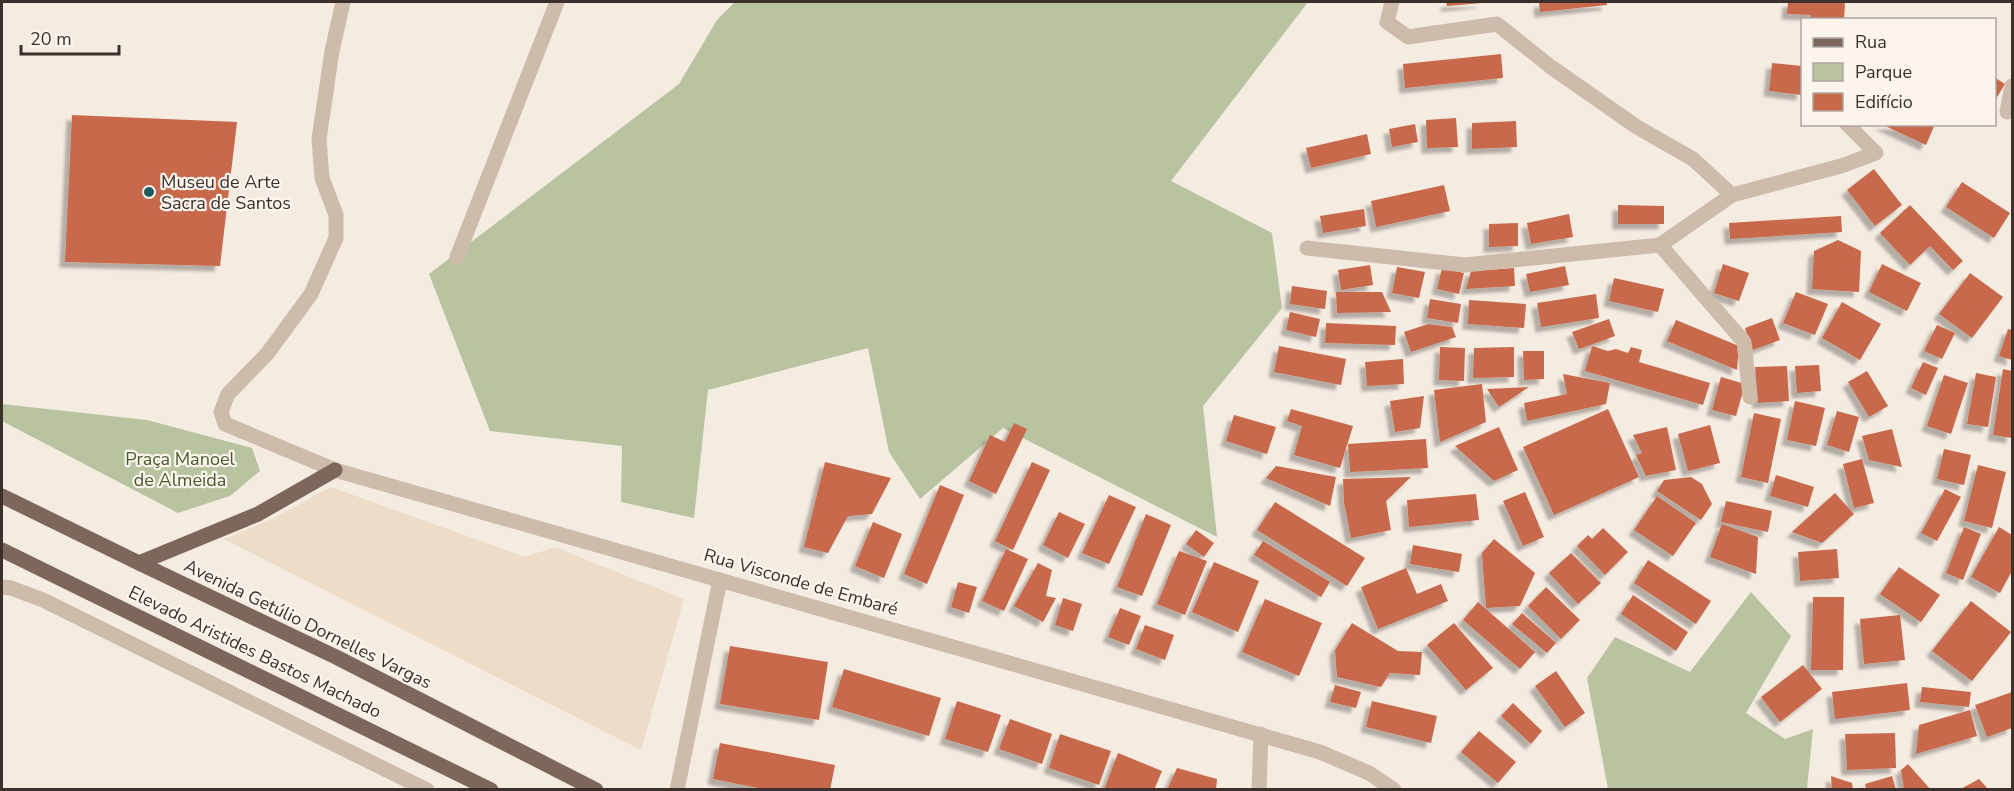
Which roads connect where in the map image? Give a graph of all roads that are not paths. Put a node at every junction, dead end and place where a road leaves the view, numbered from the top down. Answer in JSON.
{"nodes":[{"id":1,"x":343,"y":2,"type":"edge"},
{"id":2,"x":557,"y":2,"type":"edge"},
{"id":3,"x":1392,"y":2,"type":"edge"},
{"id":4,"x":2013,"y":86,"type":"edge"},
{"id":5,"x":2005,"y":111,"type":"edge"},
{"id":6,"x":1849,"y":126,"type":"edge"},
{"id":7,"x":1732,"y":195,"type":"junction"},
{"id":8,"x":1660,"y":245,"type":"junction"},
{"id":9,"x":1307,"y":248,"type":"dead end"},
{"id":10,"x":457,"y":257,"type":"dead end"},
{"id":11,"x":1750,"y":397,"type":"dead end"},
{"id":12,"x":335,"y":470,"type":"junction"},
{"id":13,"x":2,"y":496,"type":"edge"},
{"id":14,"x":2,"y":550,"type":"edge"},
{"id":15,"x":139,"y":563,"type":"junction"},
{"id":16,"x":720,"y":580,"type":"junction"},
{"id":17,"x":2,"y":587,"type":"edge"},
{"id":18,"x":1262,"y":734,"type":"junction"},
{"id":19,"x":427,"y":789,"type":"edge"},
{"id":20,"x":491,"y":789,"type":"edge"},
{"id":21,"x":596,"y":789,"type":"edge"},
{"id":22,"x":677,"y":789,"type":"edge"},
{"id":23,"x":1259,"y":789,"type":"edge"},
{"id":24,"x":1394,"y":789,"type":"edge"}],
"edges":[{"from":1,"to":12,"type":"street","name":"Rua Visconde de Embaré"},
{"from":2,"to":10,"type":"street"},
{"from":3,"to":7,"type":"street"},
{"from":4,"to":5,"type":"street"},
{"from":6,"to":7,"type":"street"},
{"from":7,"to":8,"type":"street"},
{"from":8,"to":9,"type":"street"},
{"from":8,"to":11,"type":"street"},
{"from":12,"to":15,"type":"main road"},
{"from":12,"to":16,"type":"street","name":"Rua Visconde de Embaré"},
{"from":13,"to":15,"type":"main road","name":"Avenida Getúlio Dornelles Vargas"},
{"from":14,"to":20,"type":"main road","name":"Elevado Aristides Bastos Machado"},
{"from":15,"to":21,"type":"main road","name":"Avenida Getúlio Dornelles Vargas"},
{"from":16,"to":18,"type":"street","name":"Rua Visconde de Embaré"},
{"from":16,"to":22,"type":"street"},
{"from":17,"to":19,"type":"street"},
{"from":18,"to":23,"type":"street"},
{"from":18,"to":24,"type":"street","name":"Rua Visconde de Embaré"}]}
